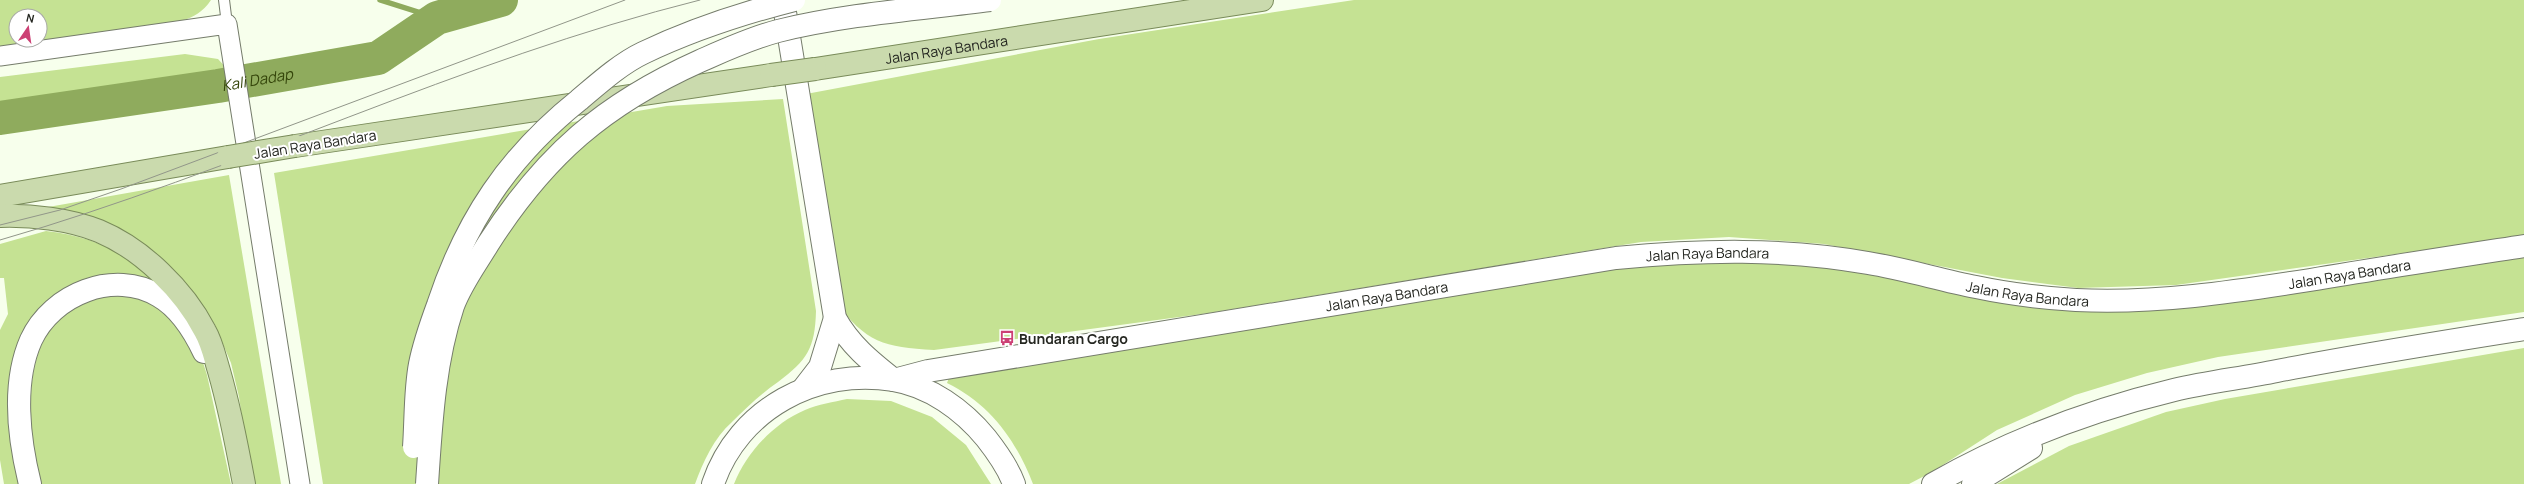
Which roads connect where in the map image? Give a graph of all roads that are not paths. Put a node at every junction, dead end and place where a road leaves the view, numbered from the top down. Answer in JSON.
{"nodes":[{"id":1,"x":224,"y":0,"type":"edge"},
{"id":2,"x":783,"y":0,"type":"edge"},
{"id":3,"x":794,"y":0,"type":"edge"},
{"id":4,"x":990,"y":0,"type":"edge"},
{"id":5,"x":1262,"y":0,"type":"edge"},
{"id":6,"x":227,"y":24,"type":"junction"},
{"id":7,"x":0,"y":56,"type":"edge"},
{"id":8,"x":0,"y":196,"type":"edge"},
{"id":9,"x":0,"y":216,"type":"edge"},
{"id":10,"x":2524,"y":246,"type":"edge"},
{"id":11,"x":835,"y":318,"type":"junction"},
{"id":12,"x":2524,"y":329,"type":"edge"},
{"id":13,"x":894,"y":380,"type":"junction"},
{"id":14,"x":803,"y":389,"type":"junction"},
{"id":15,"x":231,"y":410,"type":"junction"},
{"id":16,"x":2069,"y":423,"type":"junction"},
{"id":17,"x":30,"y":484,"type":"edge"},
{"id":18,"x":244,"y":484,"type":"edge"},
{"id":19,"x":300,"y":484,"type":"edge"},
{"id":20,"x":426,"y":484,"type":"edge"},
{"id":21,"x":713,"y":484,"type":"edge"},
{"id":22,"x":1014,"y":484,"type":"edge"},
{"id":23,"x":1933,"y":484,"type":"edge"},
{"id":24,"x":1973,"y":484,"type":"edge"}],
"edges":[{"from":1,"to":6,"type":"lane"},
{"from":2,"to":11,"type":"street"},
{"from":3,"to":20,"type":"street","bridge":true},
{"from":4,"to":20,"type":"street","bridge":true},
{"from":5,"to":8,"type":"main road","name":"Jalan Raya Bandara","bridge":true},
{"from":6,"to":7,"type":"street"},
{"from":6,"to":19,"type":"street"},
{"from":9,"to":15,"type":"main road"},
{"from":10,"to":13,"type":"street","name":"Jalan Raya Bandara"},
{"from":11,"to":13,"type":"street"},
{"from":11,"to":14,"type":"street"},
{"from":12,"to":16,"type":"street"},
{"from":13,"to":14,"type":"street"},
{"from":13,"to":22,"type":"street"},
{"from":14,"to":21,"type":"street"},
{"from":15,"to":17,"type":"street"},
{"from":15,"to":18,"type":"main road"},
{"from":16,"to":23,"type":"street"},
{"from":16,"to":24,"type":"street"}]}
